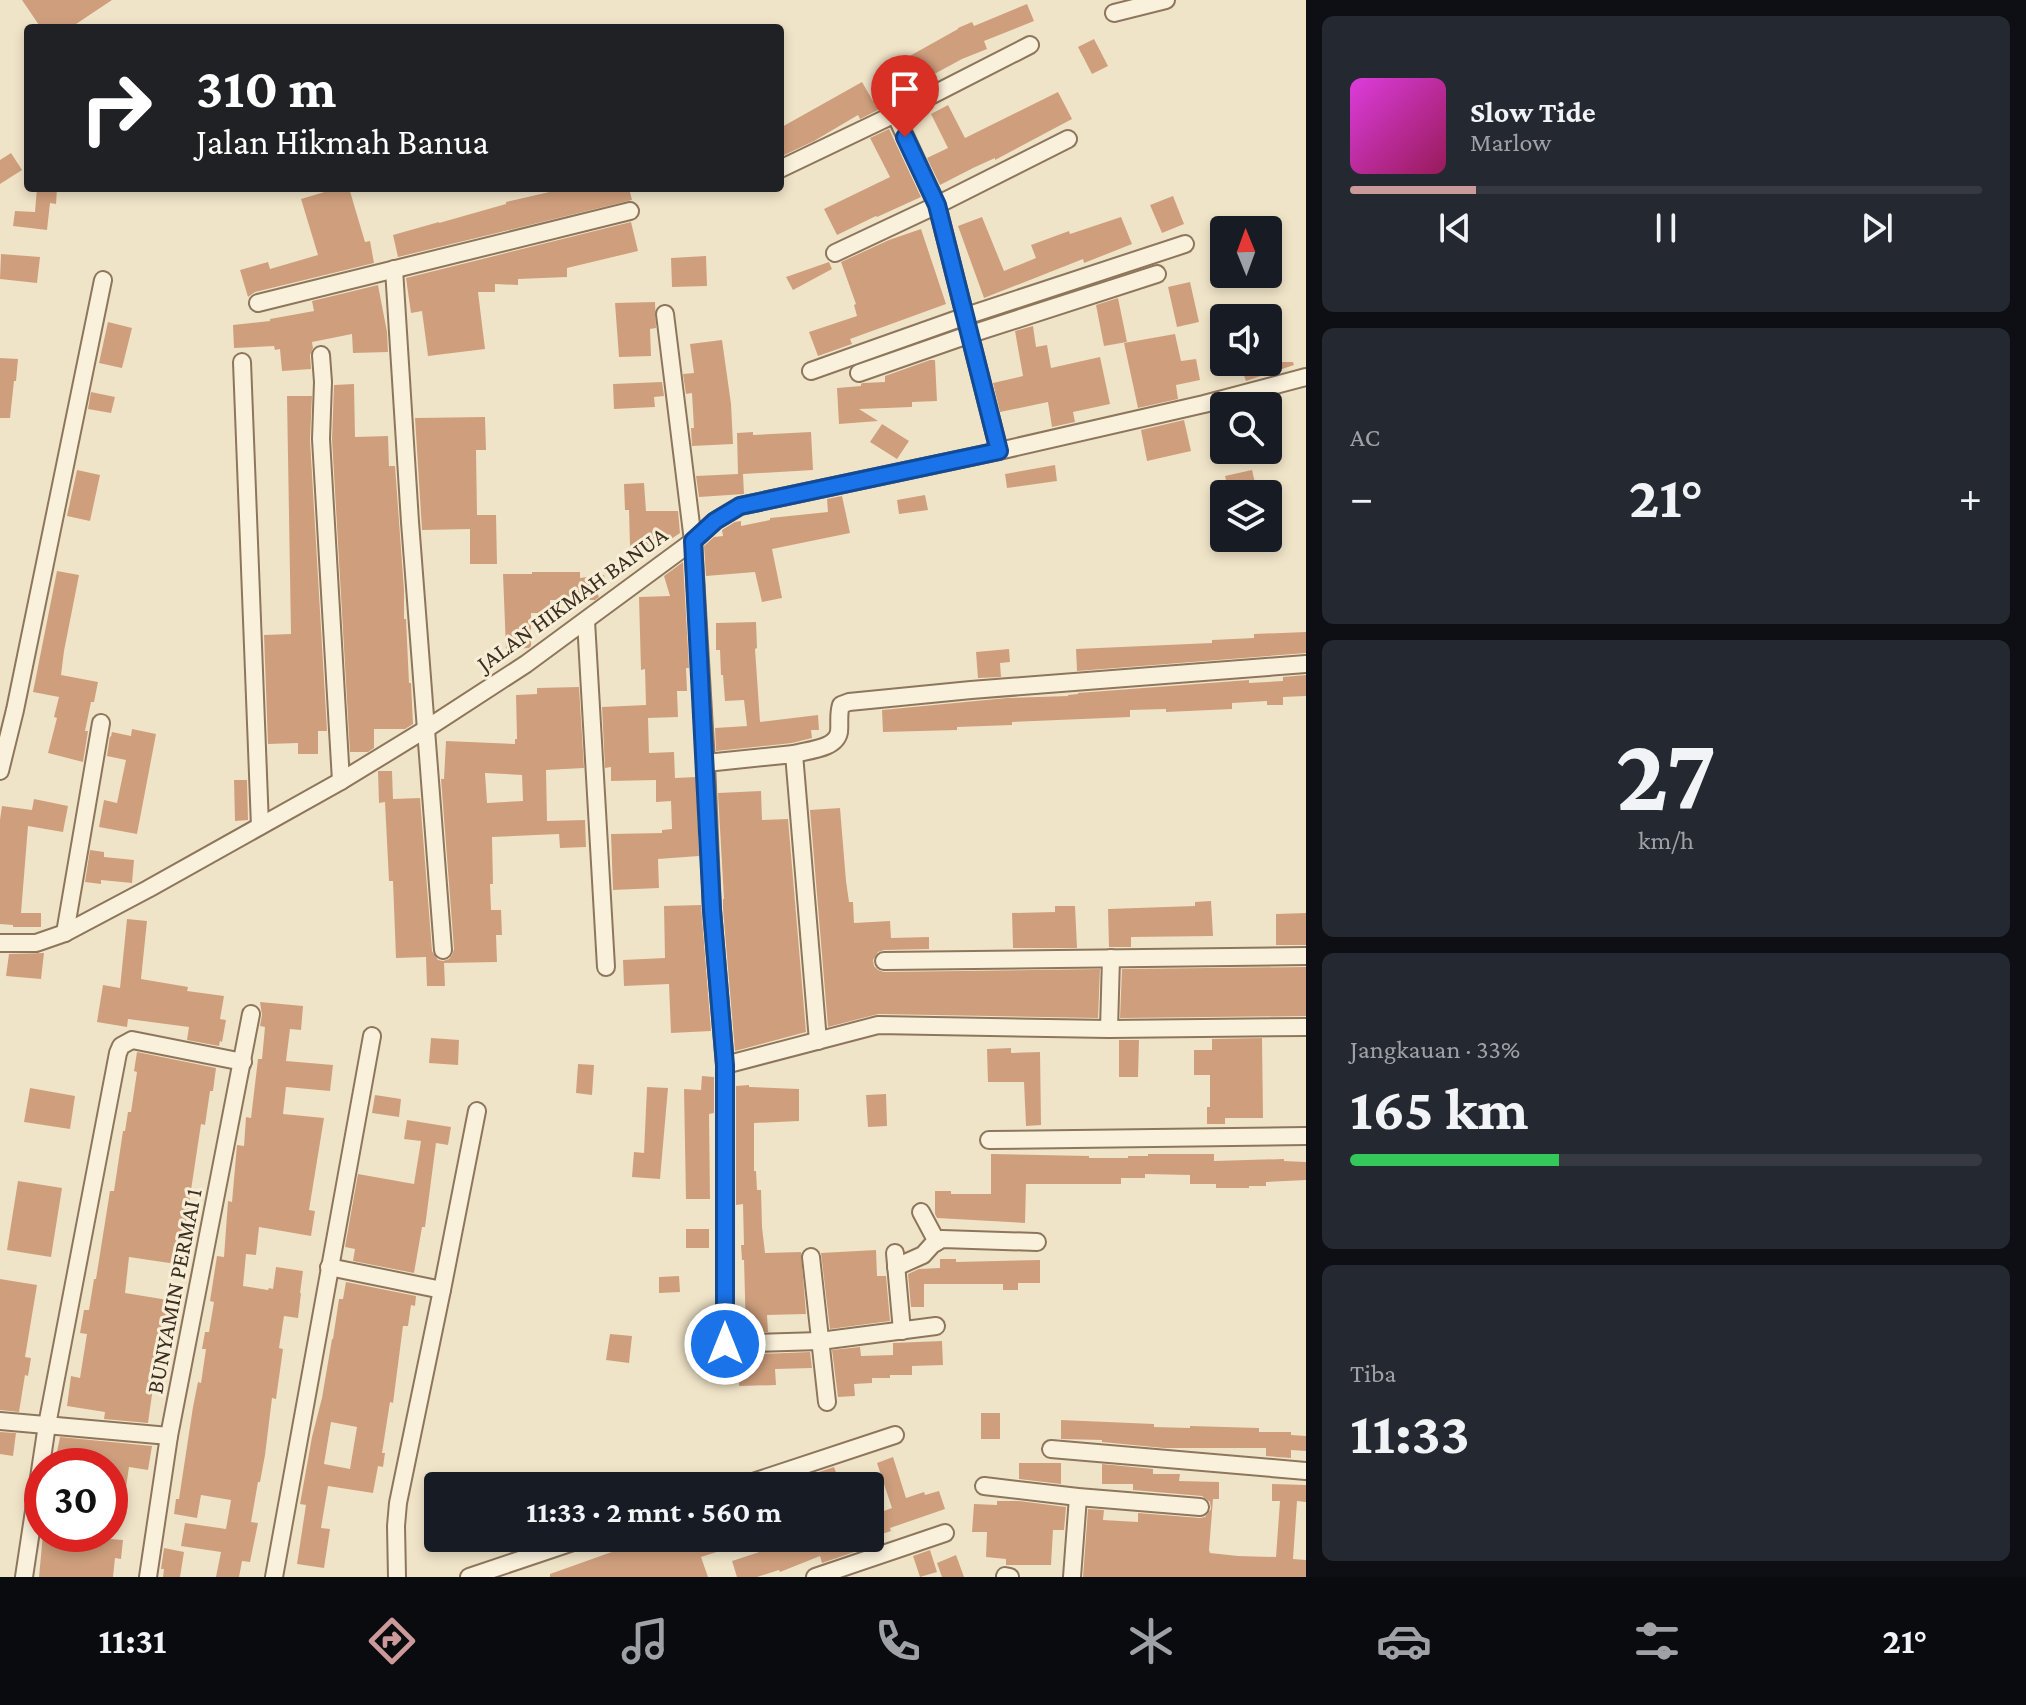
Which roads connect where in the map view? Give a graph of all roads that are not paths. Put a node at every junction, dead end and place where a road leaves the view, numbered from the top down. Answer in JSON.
{"nodes":[{"id":1,"x":1166,"y":0,"type":"edge"},
{"id":2,"x":1114,"y":13,"type":"dead end"},
{"id":3,"x":1030,"y":45,"type":"dead end"},
{"id":4,"x":895,"y":114,"type":"junction"},
{"id":5,"x":1068,"y":139,"type":"dead end"},
{"id":6,"x":784,"y":167,"type":"edge"},
{"id":7,"x":937,"y":205,"type":"junction"},
{"id":8,"x":630,"y":211,"type":"dead end"},
{"id":9,"x":1185,"y":244,"type":"dead end"},
{"id":10,"x":835,"y":253,"type":"dead end"},
{"id":11,"x":394,"y":269,"type":"junction"},
{"id":12,"x":1157,"y":274,"type":"dead end"},
{"id":13,"x":103,"y":280,"type":"dead end"},
{"id":14,"x":258,"y":303,"type":"dead end"},
{"id":15,"x":665,"y":314,"type":"dead end"},
{"id":16,"x":966,"y":316,"type":"junction"},
{"id":17,"x":971,"y":334,"type":"junction"},
{"id":18,"x":321,"y":355,"type":"dead end"},
{"id":19,"x":242,"y":362,"type":"dead end"},
{"id":20,"x":811,"y":371,"type":"dead end"},
{"id":21,"x":859,"y":373,"type":"dead end"},
{"id":22,"x":1306,"y":377,"type":"edge"},
{"id":23,"x":999,"y":451,"type":"junction"},
{"id":24,"x":693,"y":541,"type":"junction"},
{"id":25,"x":586,"y":621,"type":"junction"},
{"id":26,"x":1306,"y":664,"type":"edge"},
{"id":27,"x":101,"y":723,"type":"dead end"},
{"id":28,"x":426,"y":729,"type":"junction"},
{"id":29,"x":794,"y":754,"type":"junction"},
{"id":30,"x":706,"y":763,"type":"junction"},
{"id":31,"x":0,"y":771,"type":"edge"},
{"id":32,"x":341,"y":781,"type":"junction"},
{"id":33,"x":260,"y":826,"type":"junction"},
{"id":34,"x":65,"y":933,"type":"junction"},
{"id":35,"x":0,"y":943,"type":"edge"},
{"id":36,"x":443,"y":950,"type":"dead end"},
{"id":37,"x":1306,"y":956,"type":"edge"},
{"id":38,"x":1111,"y":958,"type":"junction"},
{"id":39,"x":884,"y":961,"type":"dead end"},
{"id":40,"x":606,"y":967,"type":"dead end"},
{"id":41,"x":251,"y":1014,"type":"dead end"},
{"id":42,"x":1306,"y":1027,"type":"edge"},
{"id":43,"x":1109,"y":1029,"type":"junction"},
{"id":44,"x":372,"y":1036,"type":"dead end"},
{"id":45,"x":818,"y":1041,"type":"junction"},
{"id":46,"x":243,"y":1062,"type":"junction"},
{"id":47,"x":725,"y":1065,"type":"junction"},
{"id":48,"x":477,"y":1111,"type":"dead end"},
{"id":49,"x":1306,"y":1136,"type":"edge"},
{"id":50,"x":989,"y":1140,"type":"dead end"},
{"id":51,"x":921,"y":1212,"type":"dead end"},
{"id":52,"x":937,"y":1242,"type":"junction"},
{"id":53,"x":1037,"y":1242,"type":"dead end"},
{"id":54,"x":811,"y":1257,"type":"dead end"},
{"id":55,"x":329,"y":1267,"type":"junction"},
{"id":56,"x":442,"y":1290,"type":"junction"},
{"id":57,"x":936,"y":1326,"type":"dead end"},
{"id":58,"x":902,"y":1331,"type":"junction"},
{"id":59,"x":820,"y":1341,"type":"junction"},
{"id":60,"x":725,"y":1344,"type":"junction"},
{"id":61,"x":725,"y":1372,"type":"dead end"},
{"id":62,"x":827,"y":1402,"type":"dead end"},
{"id":63,"x":0,"y":1421,"type":"edge"},
{"id":64,"x":47,"y":1425,"type":"junction"},
{"id":65,"x":895,"y":1435,"type":"dead end"},
{"id":66,"x":169,"y":1436,"type":"junction"},
{"id":67,"x":1051,"y":1449,"type":"dead end"},
{"id":68,"x":1306,"y":1471,"type":"edge"},
{"id":69,"x":783,"y":1472,"type":"edge"},
{"id":70,"x":984,"y":1486,"type":"dead end"},
{"id":71,"x":1078,"y":1497,"type":"junction"},
{"id":72,"x":1200,"y":1507,"type":"dead end"},
{"id":73,"x":945,"y":1533,"type":"dead end"},
{"id":74,"x":543,"y":1552,"type":"edge"},
{"id":75,"x":24,"y":1577,"type":"edge"},
{"id":76,"x":148,"y":1577,"type":"edge"},
{"id":77,"x":274,"y":1577,"type":"edge"},
{"id":78,"x":397,"y":1577,"type":"edge"},
{"id":79,"x":469,"y":1577,"type":"edge"},
{"id":80,"x":815,"y":1577,"type":"edge"},
{"id":81,"x":1072,"y":1577,"type":"edge"}],
"edges":[{"from":1,"to":2,"type":"street"},
{"from":3,"to":4,"type":"street"},
{"from":4,"to":6,"type":"street"},
{"from":4,"to":7,"type":"street"},
{"from":5,"to":7,"type":"street"},
{"from":7,"to":10,"type":"street"},
{"from":7,"to":16,"type":"street"},
{"from":8,"to":11,"type":"street"},
{"from":9,"to":16,"type":"street"},
{"from":11,"to":14,"type":"street"},
{"from":11,"to":28,"type":"street"},
{"from":12,"to":17,"type":"street"},
{"from":13,"to":31,"type":"street"},
{"from":15,"to":24,"type":"street"},
{"from":16,"to":17,"type":"street"},
{"from":16,"to":20,"type":"street"},
{"from":17,"to":21,"type":"street"},
{"from":17,"to":23,"type":"street"},
{"from":18,"to":32,"type":"street"},
{"from":19,"to":33,"type":"street"},
{"from":22,"to":23,"type":"street","name":"JALAN HIKMAH BANUA"},
{"from":23,"to":24,"type":"street","name":"JALAN HIKMAH BANUA"},
{"from":24,"to":25,"type":"street","name":"JALAN HIKMAH BANUA"},
{"from":24,"to":30,"type":"street"},
{"from":25,"to":28,"type":"street","name":"JALAN HIKMAH BANUA"},
{"from":25,"to":40,"type":"street"},
{"from":26,"to":29,"type":"street"},
{"from":27,"to":34,"type":"street"},
{"from":28,"to":32,"type":"street","name":"JALAN HIKMAH BANUA"},
{"from":28,"to":36,"type":"street"},
{"from":29,"to":30,"type":"street"},
{"from":29,"to":45,"type":"street"},
{"from":30,"to":47,"type":"street"},
{"from":32,"to":33,"type":"street","name":"JALAN HIKMAH BANUA"},
{"from":33,"to":34,"type":"street","name":"JALAN HIKMAH BANUA"},
{"from":34,"to":35,"type":"street","name":"JALAN HIKMAH BANUA"},
{"from":37,"to":38,"type":"street"},
{"from":38,"to":39,"type":"street"},
{"from":38,"to":43,"type":"street"},
{"from":41,"to":46,"type":"street","name":"BUNYAMIN PERMAI 1"},
{"from":42,"to":43,"type":"street"},
{"from":43,"to":45,"type":"street"},
{"from":44,"to":55,"type":"street"},
{"from":45,"to":47,"type":"street"},
{"from":46,"to":64,"type":"street"},
{"from":46,"to":66,"type":"street","name":"BUNYAMIN PERMAI 1"},
{"from":47,"to":60,"type":"street"},
{"from":48,"to":56,"type":"street"},
{"from":49,"to":50,"type":"street"},
{"from":51,"to":52,"type":"street"},
{"from":52,"to":53,"type":"street"},
{"from":52,"to":58,"type":"street"},
{"from":54,"to":59,"type":"street"},
{"from":55,"to":56,"type":"street"},
{"from":55,"to":77,"type":"street"},
{"from":56,"to":78,"type":"street"},
{"from":57,"to":58,"type":"street"},
{"from":58,"to":59,"type":"street"},
{"from":59,"to":60,"type":"street"},
{"from":59,"to":62,"type":"street"},
{"from":60,"to":61,"type":"street"},
{"from":63,"to":64,"type":"street"},
{"from":64,"to":66,"type":"street"},
{"from":64,"to":75,"type":"street"},
{"from":65,"to":69,"type":"street"},
{"from":66,"to":76,"type":"street","name":"BUNYAMIN PERMAI 1"},
{"from":67,"to":68,"type":"street"},
{"from":70,"to":71,"type":"street"},
{"from":71,"to":72,"type":"street"},
{"from":71,"to":81,"type":"street"},
{"from":73,"to":80,"type":"street"},
{"from":74,"to":79,"type":"street"}]}
